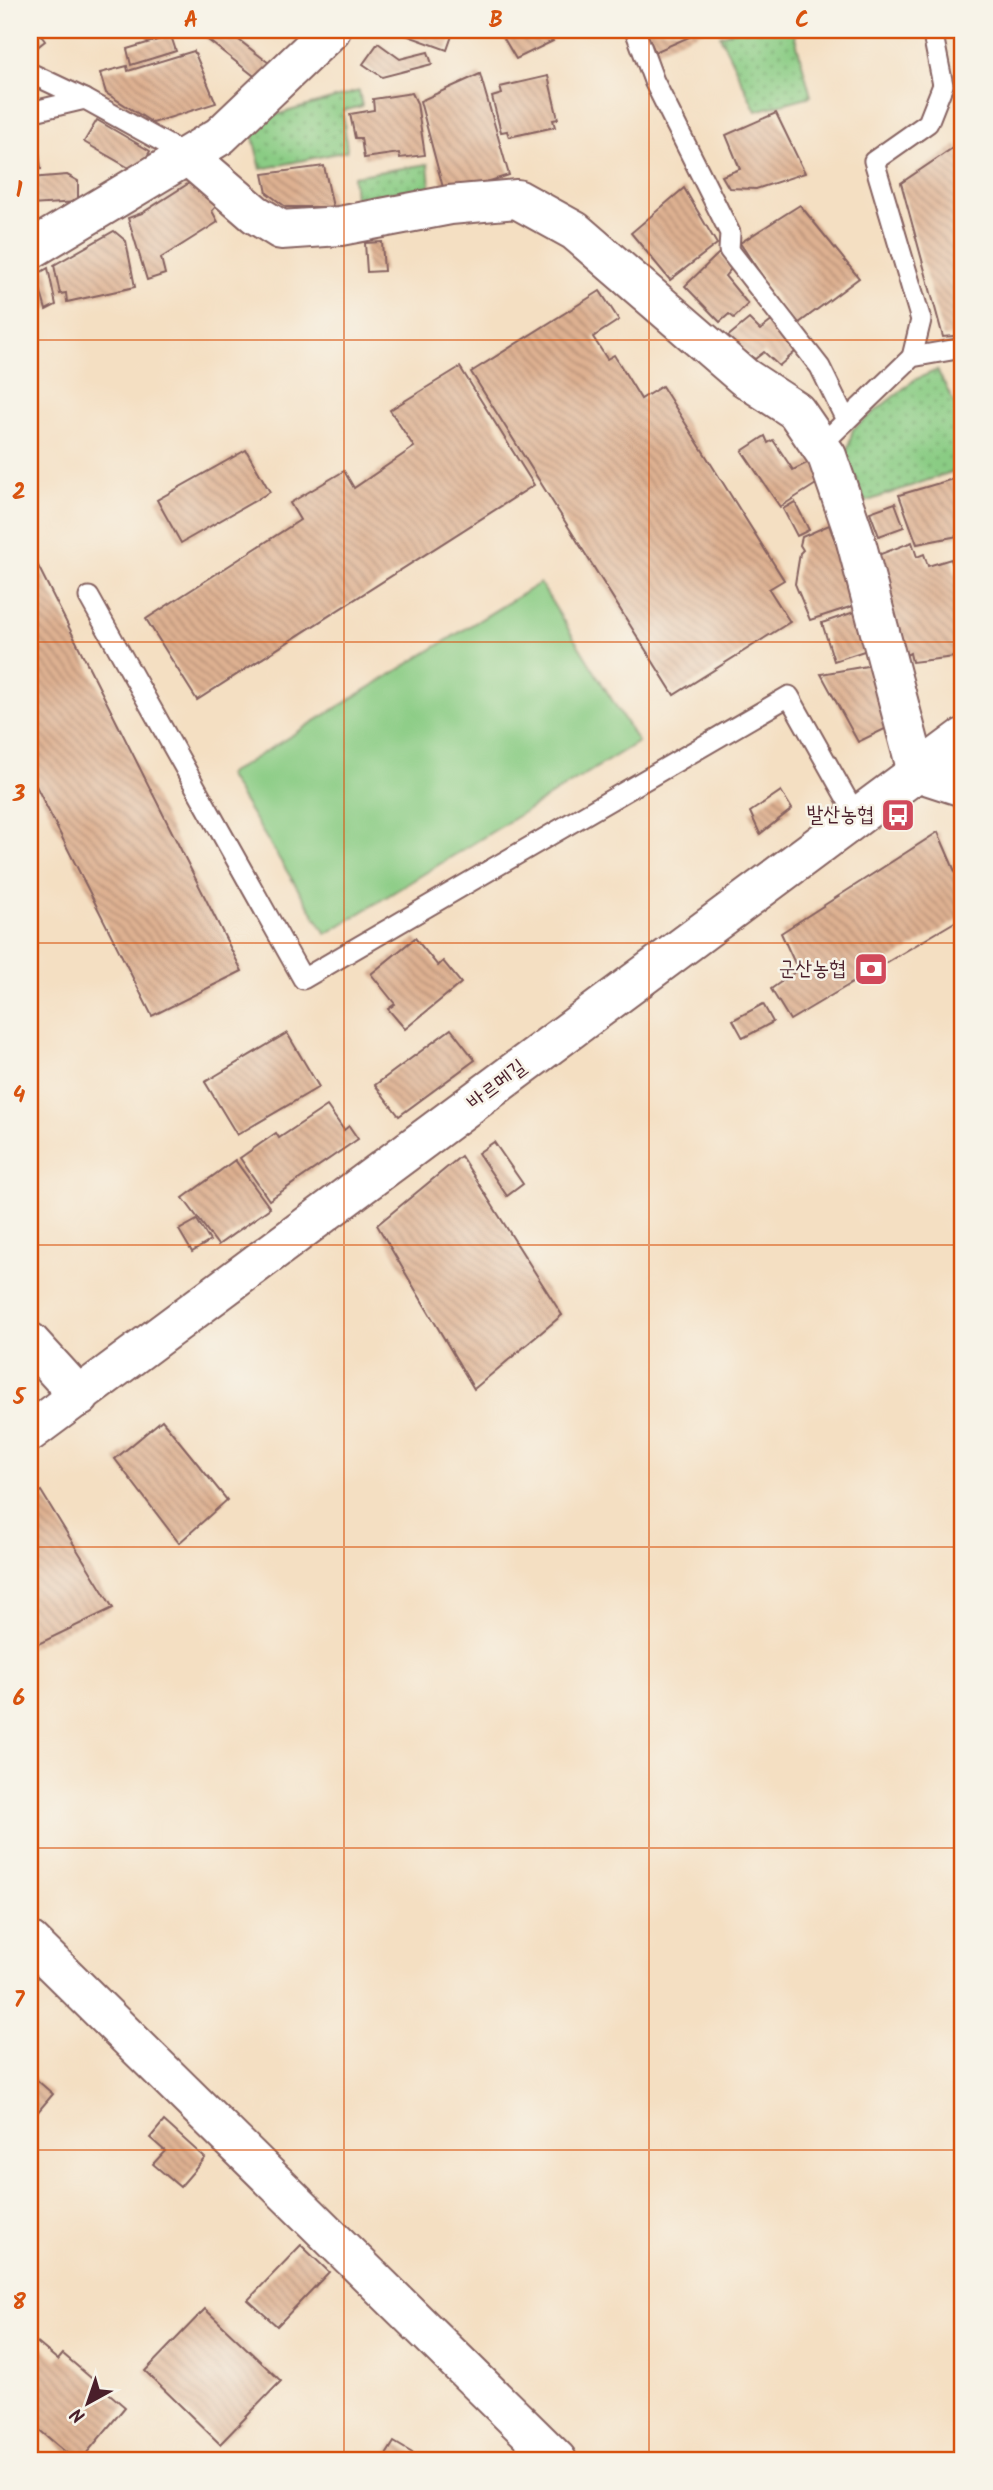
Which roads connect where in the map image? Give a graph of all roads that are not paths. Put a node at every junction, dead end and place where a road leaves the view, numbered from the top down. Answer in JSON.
{"nodes":[{"id":1,"x":331,"y":30,"type":"edge"},
{"id":2,"x":635,"y":30,"type":"edge"},
{"id":3,"x":932,"y":30,"type":"edge"},
{"id":4,"x":30,"y":73,"type":"edge"},
{"id":5,"x":85,"y":99,"type":"junction"},
{"id":6,"x":30,"y":112,"type":"edge"},
{"id":7,"x":187,"y":156,"type":"junction"},
{"id":8,"x":30,"y":250,"type":"edge"},
{"id":9,"x":963,"y":348,"type":"edge"},
{"id":10,"x":912,"y":357,"type":"junction"},
{"id":11,"x":833,"y":433,"type":"junction"},
{"id":12,"x":89,"y":597,"type":"dead end"},
{"id":13,"x":963,"y":738,"type":"edge"},
{"id":14,"x":918,"y":772,"type":"junction"},
{"id":15,"x":963,"y":787,"type":"edge"},
{"id":16,"x":858,"y":817,"type":"junction"},
{"id":17,"x":30,"y":1342,"type":"edge"},
{"id":18,"x":80,"y":1396,"type":"junction"},
{"id":19,"x":30,"y":1432,"type":"edge"},
{"id":20,"x":30,"y":1941,"type":"edge"},
{"id":21,"x":557,"y":2460,"type":"edge"}],
"edges":[{"from":1,"to":7,"type":"street"},
{"from":2,"to":11,"type":"lane"},
{"from":3,"to":10,"type":"lane"},
{"from":4,"to":5,"type":"lane"},
{"from":5,"to":6,"type":"lane"},
{"from":5,"to":7,"type":"lane"},
{"from":7,"to":8,"type":"street"},
{"from":7,"to":11,"type":"street"},
{"from":9,"to":10,"type":"lane"},
{"from":10,"to":11,"type":"lane"},
{"from":11,"to":14,"type":"street"},
{"from":12,"to":16,"type":"lane"},
{"from":13,"to":14,"type":"street","name":"바르메길"},
{"from":14,"to":15,"type":"street"},
{"from":14,"to":16,"type":"street","name":"바르메길"},
{"from":16,"to":18,"type":"street","name":"바르메길"},
{"from":17,"to":18,"type":"street"},
{"from":18,"to":19,"type":"street","name":"바르메길"},
{"from":20,"to":21,"type":"street"}]}
